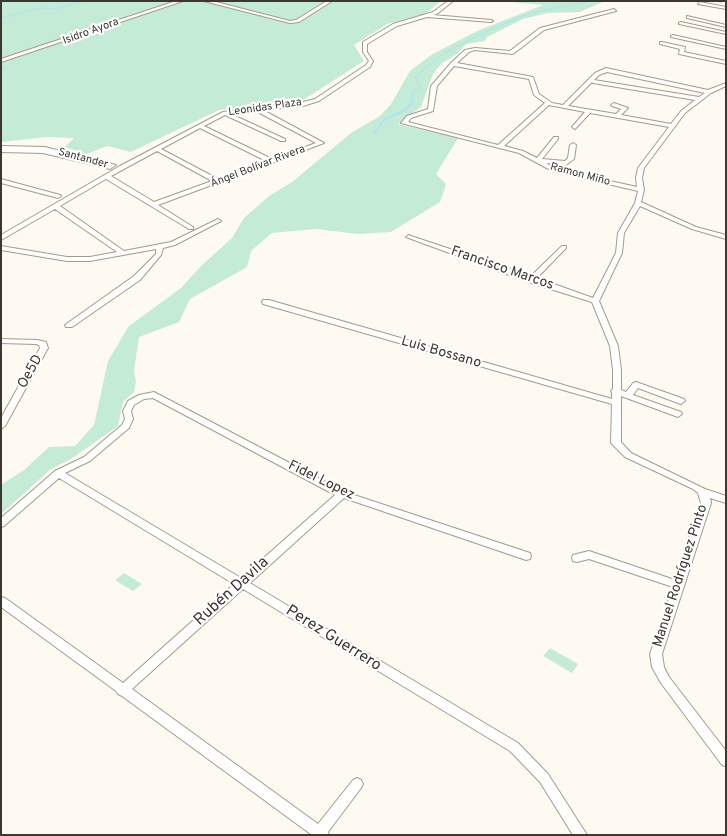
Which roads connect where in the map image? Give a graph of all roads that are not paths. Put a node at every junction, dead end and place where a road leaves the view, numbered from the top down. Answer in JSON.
{"nodes":[{"id":1,"x":180,"y":1,"type":"edge"},
{"id":2,"x":206,"y":1,"type":"edge"},
{"id":3,"x":330,"y":1,"type":"edge"},
{"id":4,"x":451,"y":1,"type":"edge"},
{"id":5,"x":700,"y":3,"type":"dead end"},
{"id":6,"x":726,"y":8,"type":"edge"},
{"id":7,"x":614,"y":10,"type":"dead end"},
{"id":8,"x":427,"y":16,"type":"junction"},
{"id":9,"x":705,"y":16,"type":"dead end"},
{"id":10,"x":689,"y":18,"type":"dead end"},
{"id":11,"x":491,"y":21,"type":"dead end"},
{"id":12,"x":726,"y":21,"type":"edge"},
{"id":13,"x":681,"y":23,"type":"dead end"},
{"id":14,"x":726,"y":26,"type":"edge"},
{"id":15,"x":726,"y":33,"type":"edge"},
{"id":16,"x":673,"y":36,"type":"dead end"},
{"id":17,"x":662,"y":43,"type":"dead end"},
{"id":18,"x":726,"y":48,"type":"edge"},
{"id":19,"x":1,"y":61,"type":"edge"},
{"id":20,"x":726,"y":63,"type":"edge"},
{"id":21,"x":453,"y":64,"type":"junction"},
{"id":22,"x":593,"y":81,"type":"junction"},
{"id":23,"x":726,"y":84,"type":"edge"},
{"id":24,"x":711,"y":91,"type":"junction"},
{"id":25,"x":726,"y":92,"type":"edge"},
{"id":26,"x":700,"y":98,"type":"junction"},
{"id":27,"x":548,"y":103,"type":"junction"},
{"id":28,"x":614,"y":105,"type":"dead end"},
{"id":29,"x":565,"y":106,"type":"junction"},
{"id":30,"x":255,"y":109,"type":"junction"},
{"id":31,"x":589,"y":111,"type":"junction"},
{"id":32,"x":225,"y":113,"type":"junction"},
{"id":33,"x":617,"y":116,"type":"junction"},
{"id":34,"x":200,"y":126,"type":"junction"},
{"id":35,"x":671,"y":126,"type":"junction"},
{"id":36,"x":575,"y":127,"type":"dead end"},
{"id":37,"x":556,"y":138,"type":"dead end"},
{"id":38,"x":283,"y":140,"type":"dead end"},
{"id":39,"x":573,"y":145,"type":"dead end"},
{"id":40,"x":499,"y":147,"type":"junction"},
{"id":41,"x":1,"y":149,"type":"edge"},
{"id":42,"x":157,"y":149,"type":"junction"},
{"id":43,"x":271,"y":161,"type":"junction"},
{"id":44,"x":538,"y":161,"type":"junction"},
{"id":45,"x":106,"y":176,"type":"junction"},
{"id":46,"x":1,"y":181,"type":"edge"},
{"id":47,"x":219,"y":182,"type":"junction"},
{"id":48,"x":641,"y":190,"type":"junction"},
{"id":49,"x":58,"y":196,"type":"dead end"},
{"id":50,"x":638,"y":202,"type":"junction"},
{"id":51,"x":153,"y":205,"type":"junction"},
{"id":52,"x":55,"y":206,"type":"junction"},
{"id":53,"x":218,"y":221,"type":"dead end"},
{"id":54,"x":1,"y":228,"type":"edge"},
{"id":55,"x":191,"y":228,"type":"dead end"},
{"id":56,"x":12,"y":231,"type":"junction"},
{"id":57,"x":409,"y":236,"type":"dead end"},
{"id":58,"x":1,"y":238,"type":"edge"},
{"id":59,"x":726,"y":238,"type":"edge"},
{"id":60,"x":160,"y":247,"type":"junction"},
{"id":61,"x":564,"y":247,"type":"dead end"},
{"id":62,"x":1,"y":248,"type":"edge"},
{"id":63,"x":123,"y":253,"type":"junction"},
{"id":64,"x":531,"y":280,"type":"junction"},
{"id":65,"x":595,"y":301,"type":"junction"},
{"id":66,"x":266,"y":302,"type":"dead end"},
{"id":67,"x":69,"y":325,"type":"dead end"},
{"id":68,"x":1,"y":341,"type":"edge"},
{"id":69,"x":616,"y":391,"type":"junction"},
{"id":70,"x":628,"y":395,"type":"junction"},
{"id":71,"x":681,"y":401,"type":"dead end"},
{"id":72,"x":615,"y":402,"type":"junction"},
{"id":73,"x":678,"y":414,"type":"dead end"},
{"id":74,"x":1,"y":426,"type":"edge"},
{"id":75,"x":58,"y":473,"type":"junction"},
{"id":76,"x":702,"y":491,"type":"junction"},
{"id":77,"x":342,"y":494,"type":"junction"},
{"id":78,"x":726,"y":500,"type":"edge"},
{"id":79,"x":1,"y":524,"type":"edge"},
{"id":80,"x":526,"y":556,"type":"dead end"},
{"id":81,"x":578,"y":558,"type":"dead end"},
{"id":82,"x":242,"y":583,"type":"junction"},
{"id":83,"x":679,"y":585,"type":"junction"},
{"id":84,"x":1,"y":601,"type":"edge"},
{"id":85,"x":122,"y":691,"type":"junction"},
{"id":86,"x":726,"y":761,"type":"edge"},
{"id":87,"x":357,"y":784,"type":"dead end"},
{"id":88,"x":321,"y":834,"type":"edge"},
{"id":89,"x":580,"y":835,"type":"edge"}],
"edges":[{"from":1,"to":19,"type":"street","name":"Isidro Ayora"},
{"from":2,"to":3,"type":"street"},
{"from":4,"to":8,"type":"street","name":"Leonidas Plaza"},
{"from":5,"to":6,"type":"street"},
{"from":7,"to":21,"type":"street"},
{"from":8,"to":11,"type":"street"},
{"from":8,"to":30,"type":"street","name":"Leonidas Plaza"},
{"from":9,"to":12,"type":"street"},
{"from":10,"to":14,"type":"street"},
{"from":13,"to":15,"type":"street"},
{"from":16,"to":18,"type":"street"},
{"from":17,"to":20,"type":"street"},
{"from":21,"to":27,"type":"street"},
{"from":21,"to":40,"type":"street","name":"Ramon Miño"},
{"from":22,"to":24,"type":"street"},
{"from":22,"to":26,"type":"street"},
{"from":22,"to":29,"type":"street"},
{"from":23,"to":24,"type":"street"},
{"from":24,"to":25,"type":"street"},
{"from":24,"to":26,"type":"street"},
{"from":26,"to":35,"type":"street"},
{"from":27,"to":29,"type":"street"},
{"from":27,"to":40,"type":"street"},
{"from":28,"to":33,"type":"street"},
{"from":29,"to":31,"type":"street"},
{"from":30,"to":32,"type":"street","name":"Leonidas Plaza"},
{"from":30,"to":43,"type":"street","name":"Ángel Bolívar Rivera"},
{"from":31,"to":33,"type":"street"},
{"from":31,"to":36,"type":"street"},
{"from":32,"to":34,"type":"street","name":"Leonidas Plaza"},
{"from":32,"to":38,"type":"street"},
{"from":33,"to":35,"type":"street"},
{"from":34,"to":42,"type":"street","name":"Leonidas Plaza"},
{"from":34,"to":43,"type":"street"},
{"from":35,"to":48,"type":"street"},
{"from":37,"to":44,"type":"street"},
{"from":39,"to":44,"type":"street"},
{"from":40,"to":44,"type":"street","name":"Ramon Miño"},
{"from":41,"to":41,"type":"street","name":"Santander"},
{"from":42,"to":45,"type":"street","name":"Leonidas Plaza"},
{"from":42,"to":47,"type":"street"},
{"from":43,"to":47,"type":"street","name":"Ángel Bolívar Rivera"},
{"from":44,"to":48,"type":"street","name":"Ramon Miño"},
{"from":45,"to":51,"type":"street"},
{"from":45,"to":52,"type":"street","name":"Leonidas Plaza"},
{"from":46,"to":49,"type":"street"},
{"from":47,"to":51,"type":"street","name":"Ángel Bolívar Rivera"},
{"from":48,"to":50,"type":"street"},
{"from":50,"to":59,"type":"street"},
{"from":50,"to":65,"type":"street"},
{"from":51,"to":55,"type":"street"},
{"from":52,"to":56,"type":"street","name":"Leonidas Plaza"},
{"from":52,"to":63,"type":"street"},
{"from":53,"to":60,"type":"street"},
{"from":54,"to":56,"type":"street"},
{"from":56,"to":58,"type":"street","name":"Leonidas Plaza"},
{"from":57,"to":64,"type":"street","name":"Francisco Marcos"},
{"from":60,"to":63,"type":"street"},
{"from":60,"to":67,"type":"street"},
{"from":61,"to":64,"type":"street"},
{"from":62,"to":63,"type":"street"},
{"from":64,"to":65,"type":"street","name":"Francisco Marcos"},
{"from":65,"to":69,"type":"street","name":"Manuel Rodríguez Pinto"},
{"from":66,"to":72,"type":"street","name":"Luis Bossano"},
{"from":68,"to":74,"type":"street","name":"Oe5D"},
{"from":69,"to":70,"type":"street"},
{"from":69,"to":72,"type":"street","name":"Manuel Rodríguez Pinto"},
{"from":70,"to":71,"type":"street"},
{"from":70,"to":73,"type":"street"},
{"from":72,"to":76,"type":"street","name":"Manuel Rodríguez Pinto"},
{"from":75,"to":77,"type":"street","name":"Fidel Lopez"},
{"from":75,"to":79,"type":"street"},
{"from":75,"to":82,"type":"street","name":"Perez Guerrero"},
{"from":76,"to":78,"type":"street"},
{"from":76,"to":83,"type":"street","name":"Manuel Rodríguez Pinto"},
{"from":77,"to":80,"type":"street","name":"Fidel Lopez"},
{"from":77,"to":82,"type":"street","name":"Rubén Davila"},
{"from":81,"to":83,"type":"street"},
{"from":82,"to":85,"type":"street","name":"Rubén Davila"},
{"from":82,"to":89,"type":"street","name":"Perez Guerrero"},
{"from":83,"to":86,"type":"street","name":"Manuel Rodríguez Pinto"},
{"from":84,"to":85,"type":"street"},
{"from":85,"to":88,"type":"street"},
{"from":87,"to":88,"type":"street"}]}
